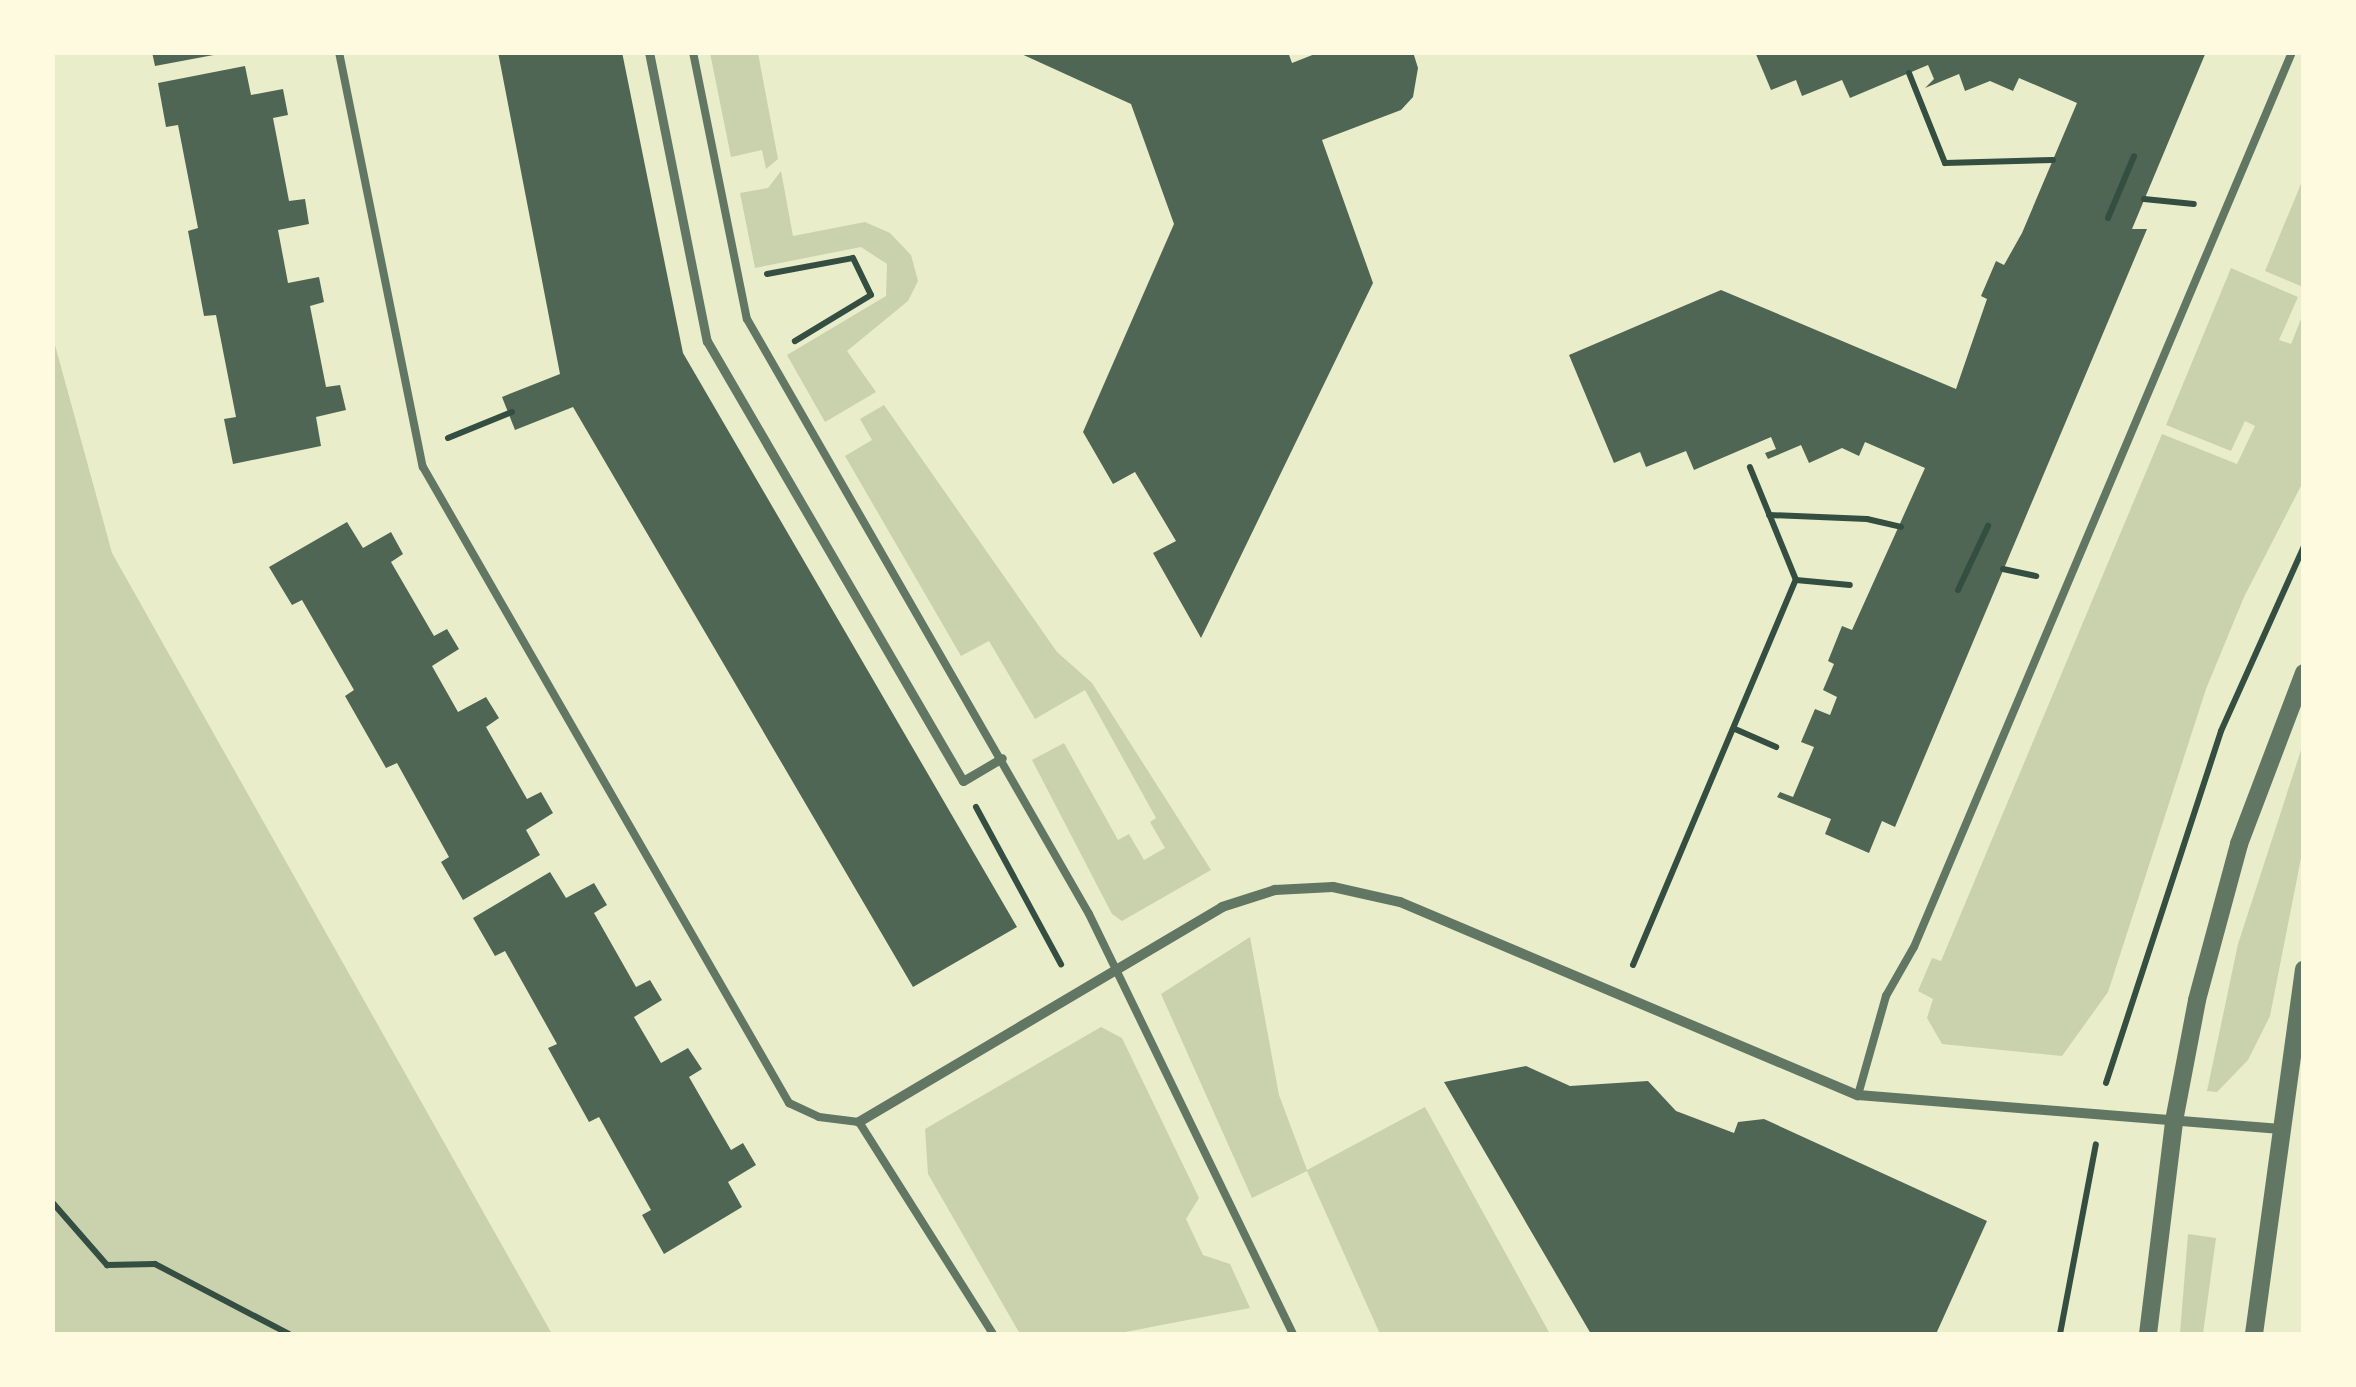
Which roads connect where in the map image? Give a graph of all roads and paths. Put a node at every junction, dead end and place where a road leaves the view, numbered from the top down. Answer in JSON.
{"nodes":[{"id":1,"x":339,"y":52,"type":"edge"},
{"id":2,"x":650,"y":52,"type":"edge"},
{"id":3,"x":692,"y":52,"type":"edge"},
{"id":4,"x":2292,"y":52,"type":"edge"},
{"id":5,"x":1909,"y":73,"type":"dead end"},
{"id":6,"x":2134,"y":156,"type":"dead end"},
{"id":7,"x":2053,"y":160,"type":"dead end"},
{"id":8,"x":2144,"y":199,"type":"dead end"},
{"id":9,"x":2194,"y":204,"type":"dead end"},
{"id":10,"x":2108,"y":218,"type":"dead end"},
{"id":11,"x":739,"y":280,"type":"junction"},
{"id":12,"x":768,"y":357,"type":"junction"},
{"id":13,"x":512,"y":412,"type":"dead end"},
{"id":14,"x":456,"y":434,"type":"dead end"},
{"id":15,"x":1750,"y":467,"type":"dead end"},
{"id":16,"x":1770,"y":514,"type":"junction"},
{"id":17,"x":1988,"y":526,"type":"dead end"},
{"id":18,"x":1900,"y":527,"type":"dead end"},
{"id":19,"x":2304,"y":546,"type":"edge"},
{"id":20,"x":2003,"y":569,"type":"dead end"},
{"id":21,"x":2037,"y":576,"type":"dead end"},
{"id":22,"x":1796,"y":580,"type":"junction"},
{"id":23,"x":1850,"y":584,"type":"dead end"},
{"id":24,"x":1958,"y":590,"type":"dead end"},
{"id":25,"x":2304,"y":673,"type":"edge"},
{"id":26,"x":1734,"y":729,"type":"junction"},
{"id":27,"x":1776,"y":747,"type":"dead end"},
{"id":28,"x":1002,"y":758,"type":"junction"},
{"id":29,"x":963,"y":781,"type":"junction"},
{"id":30,"x":1061,"y":964,"type":"dead end"},
{"id":31,"x":1118,"y":968,"type":"junction"},
{"id":32,"x":2304,"y":969,"type":"edge"},
{"id":33,"x":1630,"y":970,"type":"dead end"},
{"id":34,"x":2105,"y":1088,"type":"dead end"},
{"id":35,"x":1858,"y":1095,"type":"junction"},
{"id":36,"x":859,"y":1122,"type":"junction"},
{"id":37,"x":2174,"y":1122,"type":"junction"},
{"id":38,"x":2281,"y":1129,"type":"junction"},
{"id":39,"x":2097,"y":1141,"type":"dead end"},
{"id":40,"x":52,"y":1202,"type":"edge"},
{"id":41,"x":288,"y":1334,"type":"edge"},
{"id":42,"x":993,"y":1334,"type":"edge"},
{"id":43,"x":1292,"y":1334,"type":"edge"},
{"id":44,"x":2060,"y":1334,"type":"edge"},
{"id":45,"x":2148,"y":1334,"type":"edge"},
{"id":46,"x":2254,"y":1334,"type":"edge"}],
"edges":[{"from":1,"to":36,"type":"lane"},
{"from":2,"to":29,"type":"street"},
{"from":3,"to":11,"type":"lane"},
{"from":4,"to":35,"type":"lane"},
{"from":5,"to":7,"type":"path"},
{"from":6,"to":10,"type":"path"},
{"from":8,"to":9,"type":"path"},
{"from":11,"to":12,"type":"lane"},
{"from":11,"to":12,"type":"path"},
{"from":12,"to":28,"type":"lane"},
{"from":13,"to":14,"type":"path"},
{"from":15,"to":16,"type":"path"},
{"from":16,"to":18,"type":"path"},
{"from":16,"to":22,"type":"path"},
{"from":17,"to":24,"type":"path"},
{"from":19,"to":34,"type":"path"},
{"from":20,"to":21,"type":"path"},
{"from":22,"to":23,"type":"path"},
{"from":22,"to":26,"type":"path"},
{"from":25,"to":37,"type":"street"},
{"from":26,"to":27,"type":"path"},
{"from":26,"to":33,"type":"path"},
{"from":28,"to":29,"type":"street"},
{"from":28,"to":31,"type":"lane"},
{"from":29,"to":30,"type":"path"},
{"from":31,"to":35,"type":"street"},
{"from":31,"to":36,"type":"street"},
{"from":31,"to":43,"type":"lane"},
{"from":32,"to":38,"type":"street"},
{"from":35,"to":37,"type":"street"},
{"from":36,"to":42,"type":"lane"},
{"from":37,"to":38,"type":"street"},
{"from":37,"to":45,"type":"street"},
{"from":38,"to":46,"type":"street"},
{"from":39,"to":44,"type":"path"},
{"from":40,"to":41,"type":"path"}]}
